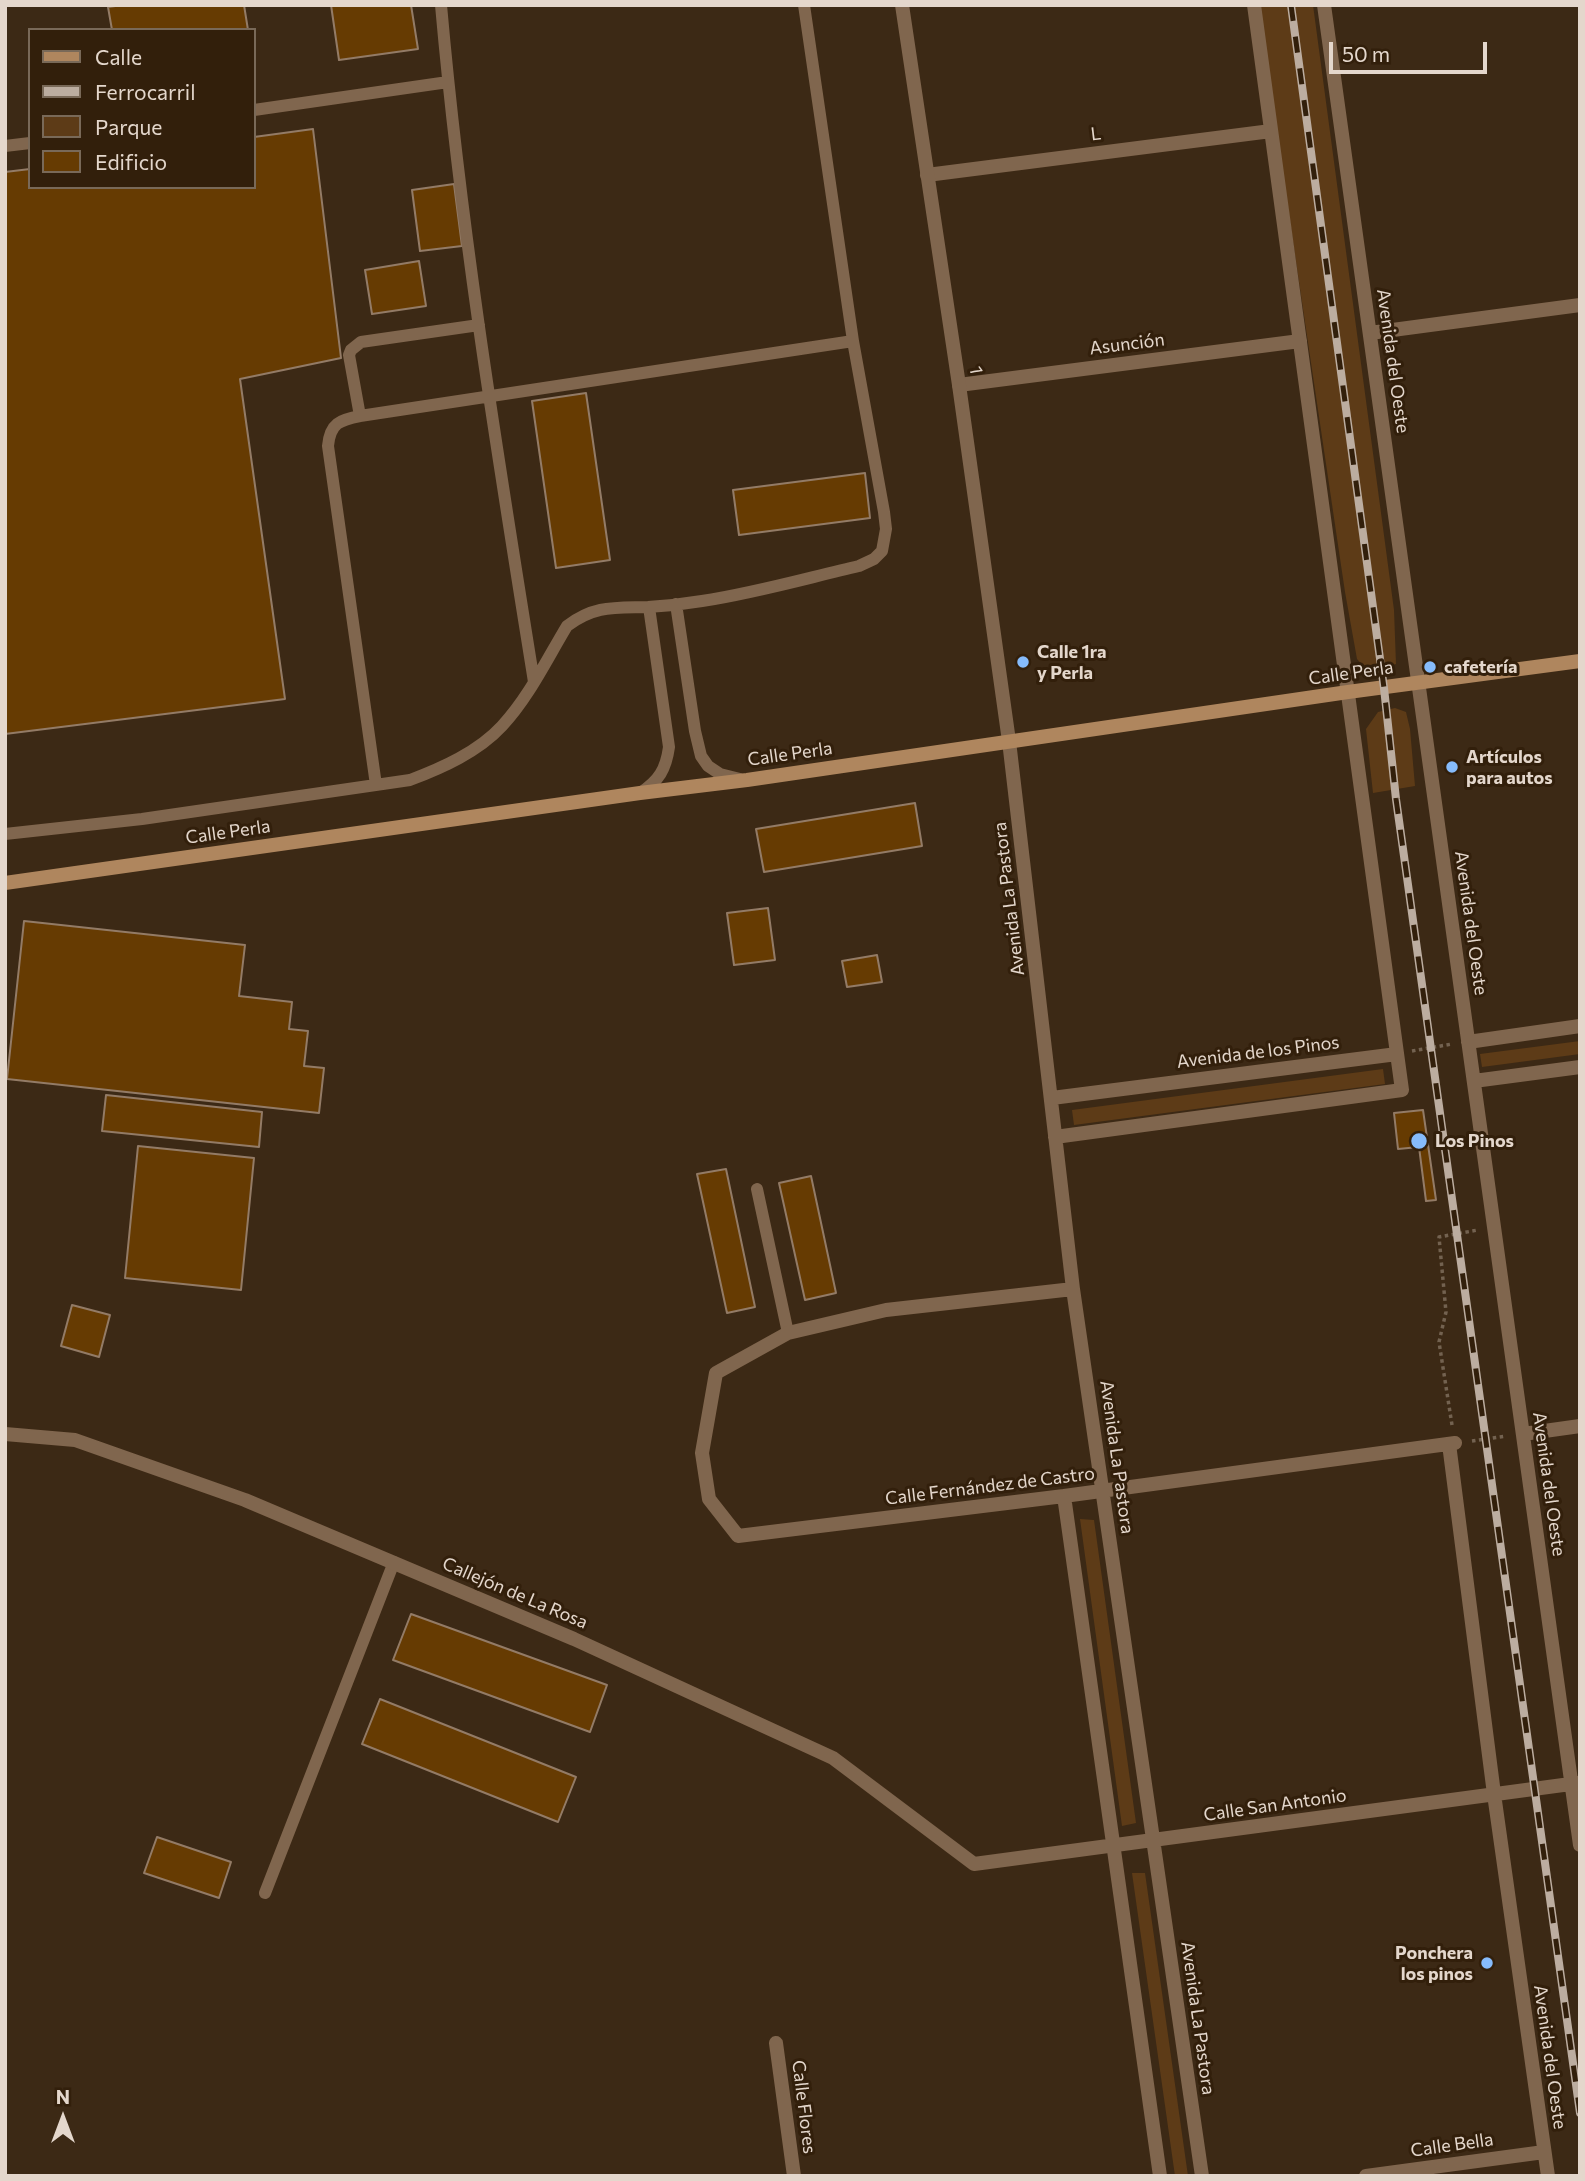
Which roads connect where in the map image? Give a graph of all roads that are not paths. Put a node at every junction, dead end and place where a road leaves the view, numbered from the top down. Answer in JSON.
{"nodes":[{"id":1,"x":441,"y":5,"type":"edge"},
{"id":2,"x":804,"y":5,"type":"edge"},
{"id":3,"x":902,"y":5,"type":"edge"},
{"id":4,"x":1254,"y":5,"type":"edge"},
{"id":5,"x":1324,"y":5,"type":"edge"},
{"id":6,"x":448,"y":82,"type":"junction"},
{"id":7,"x":256,"y":110,"type":"edge"},
{"id":8,"x":1271,"y":131,"type":"junction"},
{"id":9,"x":28,"y":142,"type":"edge"},
{"id":10,"x":5,"y":146,"type":"edge"},
{"id":11,"x":927,"y":175,"type":"junction"},
{"id":12,"x":1580,"y":305,"type":"edge"},
{"id":13,"x":479,"y":325,"type":"junction"},
{"id":14,"x":1370,"y":333,"type":"junction"},
{"id":15,"x":853,"y":341,"type":"junction"},
{"id":16,"x":1300,"y":341,"type":"junction"},
{"id":17,"x":959,"y":385,"type":"junction"},
{"id":18,"x":488,"y":398,"type":"junction"},
{"id":19,"x":360,"y":416,"type":"junction"},
{"id":20,"x":676,"y":604,"type":"junction"},
{"id":21,"x":649,"y":607,"type":"junction"},
{"id":22,"x":1580,"y":661,"type":"edge"},
{"id":23,"x":534,"y":682,"type":"junction"},
{"id":24,"x":1419,"y":683,"type":"junction"},
{"id":25,"x":1348,"y":692,"type":"junction"},
{"id":26,"x":1009,"y":741,"type":"junction"},
{"id":27,"x":747,"y":780,"type":"junction"},
{"id":28,"x":376,"y":785,"type":"junction"},
{"id":29,"x":640,"y":793,"type":"junction"},
{"id":30,"x":5,"y":834,"type":"edge"},
{"id":31,"x":5,"y":883,"type":"edge"},
{"id":32,"x":1580,"y":1026,"type":"edge"},
{"id":33,"x":1468,"y":1042,"type":"junction"},
{"id":34,"x":1397,"y":1054,"type":"junction"},
{"id":35,"x":1580,"y":1067,"type":"edge"},
{"id":36,"x":1474,"y":1081,"type":"junction"},
{"id":37,"x":1052,"y":1098,"type":"junction"},
{"id":38,"x":1055,"y":1138,"type":"junction"},
{"id":39,"x":757,"y":1189,"type":"dead end"},
{"id":40,"x":1073,"y":1289,"type":"junction"},
{"id":41,"x":788,"y":1333,"type":"junction"},
{"id":42,"x":1580,"y":1426,"type":"edge"},
{"id":43,"x":5,"y":1434,"type":"edge"},
{"id":44,"x":1522,"y":1434,"type":"junction"},
{"id":45,"x":1452,"y":1443,"type":"joint"},
{"id":46,"x":1102,"y":1491,"type":"junction"},
{"id":47,"x":1064,"y":1496,"type":"junction"},
{"id":48,"x":394,"y":1562,"type":"junction"},
{"id":49,"x":1576,"y":1783,"type":"edge"},
{"id":50,"x":1494,"y":1794,"type":"junction"},
{"id":51,"x":1153,"y":1840,"type":"junction"},
{"id":52,"x":1580,"y":1845,"type":"edge"},
{"id":53,"x":1114,"y":1846,"type":"junction"},
{"id":54,"x":974,"y":1864,"type":"joint"},
{"id":55,"x":265,"y":1893,"type":"dead end"},
{"id":56,"x":776,"y":2043,"type":"dead end"},
{"id":57,"x":1544,"y":2151,"type":"junction"},
{"id":58,"x":794,"y":2176,"type":"edge"},
{"id":59,"x":1160,"y":2176,"type":"edge"},
{"id":60,"x":1202,"y":2176,"type":"edge"},
{"id":61,"x":1366,"y":2176,"type":"edge"},
{"id":62,"x":1548,"y":2176,"type":"edge"}],
"edges":[{"from":1,"to":6,"type":"lane"},
{"from":2,"to":15,"type":"lane"},
{"from":3,"to":11,"type":"street","name":"1"},
{"from":4,"to":8,"type":"street"},
{"from":5,"to":14,"type":"street","name":"Avenida del Oeste"},
{"from":6,"to":7,"type":"lane"},
{"from":6,"to":13,"type":"lane"},
{"from":8,"to":11,"type":"street","name":"L"},
{"from":8,"to":16,"type":"street"},
{"from":9,"to":10,"type":"lane"},
{"from":11,"to":17,"type":"street","name":"1"},
{"from":12,"to":14,"type":"street"},
{"from":13,"to":18,"type":"lane"},
{"from":13,"to":19,"type":"lane"},
{"from":14,"to":24,"type":"street","name":"Avenida del Oeste"},
{"from":15,"to":18,"type":"lane"},
{"from":15,"to":20,"type":"lane"},
{"from":16,"to":17,"type":"street","name":"Asunción"},
{"from":16,"to":25,"type":"street"},
{"from":17,"to":26,"type":"street","name":"1"},
{"from":18,"to":19,"type":"lane"},
{"from":18,"to":23,"type":"lane"},
{"from":19,"to":28,"type":"lane"},
{"from":20,"to":21,"type":"lane"},
{"from":20,"to":27,"type":"lane"},
{"from":21,"to":23,"type":"lane"},
{"from":21,"to":29,"type":"lane"},
{"from":22,"to":24,"type":"main road","name":"Calle Perla"},
{"from":23,"to":28,"type":"lane"},
{"from":24,"to":25,"type":"main road","name":"Calle Perla"},
{"from":24,"to":33,"type":"street","name":"Avenida del Oeste"},
{"from":25,"to":26,"type":"main road","name":"Calle Perla"},
{"from":25,"to":34,"type":"street"},
{"from":26,"to":27,"type":"main road","name":"Calle Perla"},
{"from":26,"to":37,"type":"street","name":"Avenida La Pastora"},
{"from":27,"to":29,"type":"main road","name":"Calle Perla"},
{"from":28,"to":30,"type":"lane"},
{"from":29,"to":31,"type":"main road","name":"Calle Perla"},
{"from":32,"to":33,"type":"street"},
{"from":33,"to":36,"type":"street","name":"Avenida del Oeste"},
{"from":34,"to":37,"type":"street","name":"Avenida de los Pinos"},
{"from":34,"to":38,"type":"street"},
{"from":35,"to":36,"type":"street"},
{"from":36,"to":44,"type":"street","name":"Avenida del Oeste"},
{"from":37,"to":38,"type":"street","name":"Avenida La Pastora"},
{"from":38,"to":40,"type":"street","name":"Avenida La Pastora"},
{"from":39,"to":41,"type":"lane"},
{"from":40,"to":41,"type":"street"},
{"from":40,"to":46,"type":"street","name":"Avenida La Pastora"},
{"from":41,"to":47,"type":"street","name":"Calle Fernández de Castro"},
{"from":42,"to":44,"type":"street"},
{"from":43,"to":48,"type":"street","name":"Callejón de La Rosa"},
{"from":44,"to":49,"type":"street","name":"Avenida del Oeste"},
{"from":45,"to":46,"type":"street","name":"Calle Fernández de Castro"},
{"from":45,"to":50,"type":"street","name":"Avenida del Oeste"},
{"from":46,"to":47,"type":"street","name":"Calle Fernández de Castro"},
{"from":46,"to":51,"type":"street","name":"Avenida La Pastora"},
{"from":47,"to":53,"type":"street"},
{"from":48,"to":54,"type":"street","name":"Callejón de La Rosa"},
{"from":48,"to":55,"type":"lane"},
{"from":49,"to":50,"type":"street","name":"Calle San Antonio"},
{"from":49,"to":52,"type":"street","name":"Avenida del Oeste"},
{"from":50,"to":51,"type":"street","name":"Calle San Antonio"},
{"from":50,"to":57,"type":"street","name":"Avenida del Oeste"},
{"from":51,"to":53,"type":"street","name":"Calle San Antonio"},
{"from":51,"to":60,"type":"street","name":"Avenida La Pastora"},
{"from":53,"to":54,"type":"street","name":"Calle San Antonio"},
{"from":53,"to":59,"type":"street"},
{"from":56,"to":58,"type":"street","name":"Calle Flores"},
{"from":57,"to":61,"type":"street","name":"Calle Bella"},
{"from":57,"to":62,"type":"street","name":"Avenida del Oeste"}]}
